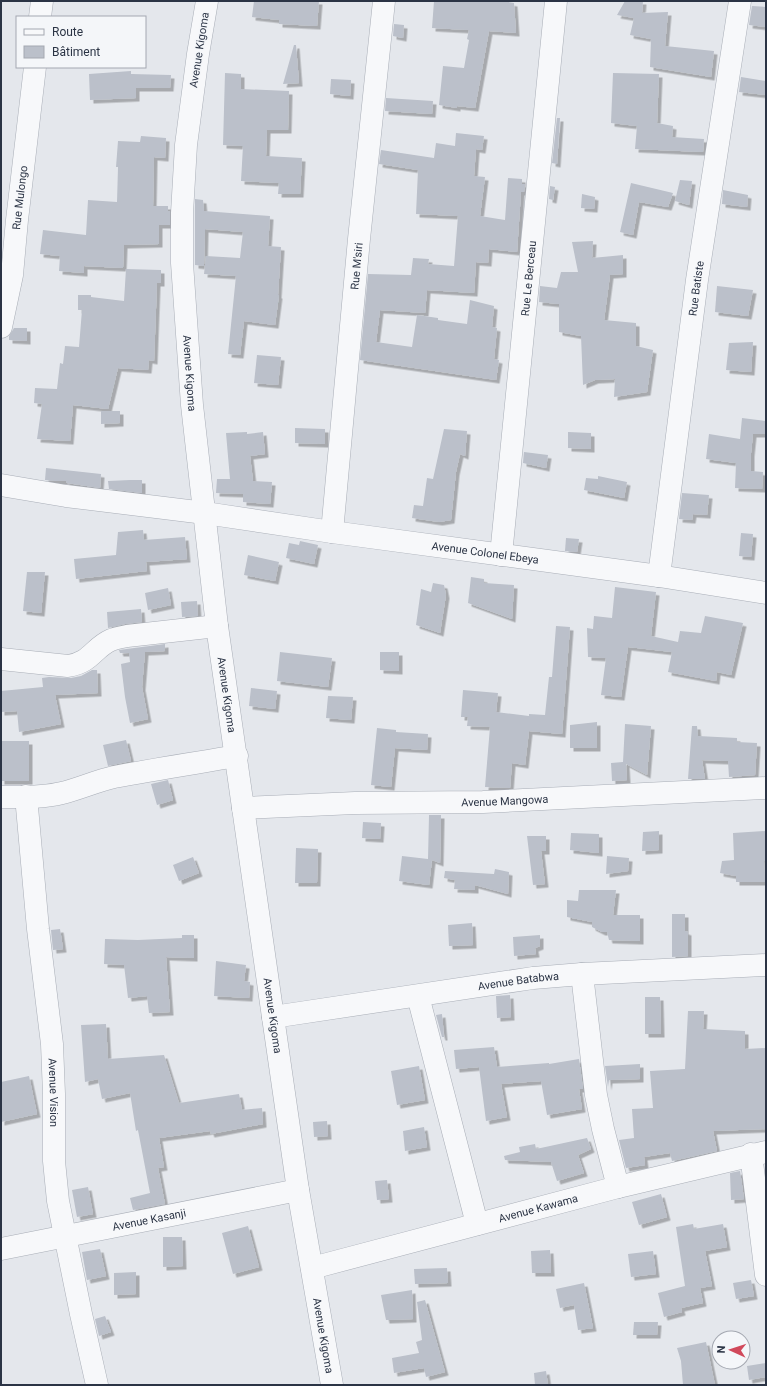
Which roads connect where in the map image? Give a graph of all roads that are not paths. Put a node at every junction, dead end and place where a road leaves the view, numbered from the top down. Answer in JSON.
{"nodes":[{"id":1,"x":42,"y":1,"type":"edge"},
{"id":2,"x":207,"y":1,"type":"edge"},
{"id":3,"x":384,"y":1,"type":"edge"},
{"id":4,"x":556,"y":1,"type":"edge"},
{"id":5,"x":740,"y":1,"type":"edge"},
{"id":6,"x":40,"y":16,"type":"edge"},
{"id":7,"x":35,"y":68,"type":"edge"},
{"id":8,"x":1,"y":327,"type":"edge"},
{"id":9,"x":1,"y":485,"type":"edge"},
{"id":10,"x":205,"y":513,"type":"junction"},
{"id":11,"x":332,"y":532,"type":"junction"},
{"id":12,"x":500,"y":555,"type":"junction"},
{"id":13,"x":659,"y":576,"type":"junction"},
{"id":14,"x":766,"y":593,"type":"edge"},
{"id":15,"x":217,"y":626,"type":"junction"},
{"id":16,"x":1,"y":659,"type":"edge"},
{"id":17,"x":237,"y":756,"type":"junction"},
{"id":18,"x":766,"y":788,"type":"edge"},
{"id":19,"x":26,"y":796,"type":"junction"},
{"id":20,"x":1,"y":797,"type":"edge"},
{"id":21,"x":244,"y":808,"type":"junction"},
{"id":22,"x":766,"y":965,"type":"edge"},
{"id":23,"x":582,"y":974,"type":"junction"},
{"id":24,"x":418,"y":996,"type":"junction"},
{"id":25,"x":273,"y":1017,"type":"junction"},
{"id":26,"x":758,"y":1153,"type":"edge"},
{"id":27,"x":618,"y":1187,"type":"junction"},
{"id":28,"x":298,"y":1190,"type":"junction"},
{"id":29,"x":477,"y":1224,"type":"junction"},
{"id":30,"x":65,"y":1236,"type":"junction"},
{"id":31,"x":1,"y":1249,"type":"edge"},
{"id":32,"x":312,"y":1268,"type":"junction"},
{"id":33,"x":766,"y":1275,"type":"edge"},
{"id":34,"x":97,"y":1385,"type":"edge"},
{"id":35,"x":332,"y":1385,"type":"edge"}],
"edges":[{"from":1,"to":6,"type":"street"},
{"from":2,"to":10,"type":"street","name":"Avenue Kigoma"},
{"from":3,"to":11,"type":"street","name":"Rue M'siri"},
{"from":4,"to":12,"type":"street","name":"Rue Le Berceau"},
{"from":5,"to":13,"type":"street","name":"Rue Batiste"},
{"from":7,"to":8,"type":"street","name":"Rue Mulongo"},
{"from":9,"to":10,"type":"street","name":"Avenue Colonel Ebeya"},
{"from":10,"to":11,"type":"street","name":"Avenue Colonel Ebeya"},
{"from":10,"to":15,"type":"street","name":"Avenue Kigoma"},
{"from":11,"to":12,"type":"street","name":"Avenue Colonel Ebeya"},
{"from":12,"to":13,"type":"street","name":"Avenue Colonel Ebeya"},
{"from":13,"to":14,"type":"street","name":"Avenue Colonel Ebeya"},
{"from":15,"to":16,"type":"street"},
{"from":15,"to":17,"type":"street","name":"Avenue Kigoma"},
{"from":17,"to":19,"type":"street"},
{"from":17,"to":21,"type":"street","name":"Avenue Kigoma"},
{"from":18,"to":21,"type":"street","name":"Avenue Mangowa"},
{"from":19,"to":20,"type":"street"},
{"from":19,"to":30,"type":"street","name":"Avenue Vision"},
{"from":21,"to":25,"type":"street","name":"Avenue Kigoma"},
{"from":22,"to":23,"type":"street","name":"Avenue Batabwa"},
{"from":23,"to":24,"type":"street","name":"Avenue Batabwa"},
{"from":23,"to":27,"type":"street"},
{"from":24,"to":25,"type":"street","name":"Avenue Batabwa"},
{"from":24,"to":29,"type":"street"},
{"from":25,"to":28,"type":"street","name":"Avenue Kigoma"},
{"from":26,"to":27,"type":"street","name":"Avenue Kawama"},
{"from":26,"to":33,"type":"street"},
{"from":27,"to":29,"type":"street","name":"Avenue Kawama"},
{"from":28,"to":30,"type":"street","name":"Avenue Kasanji"},
{"from":28,"to":32,"type":"street","name":"Avenue Kigoma"},
{"from":29,"to":32,"type":"street","name":"Avenue Kawama"},
{"from":30,"to":31,"type":"street","name":"Avenue Kasanji"},
{"from":30,"to":34,"type":"street","name":"Avenue Vision"},
{"from":32,"to":35,"type":"street","name":"Avenue Kigoma"}]}
